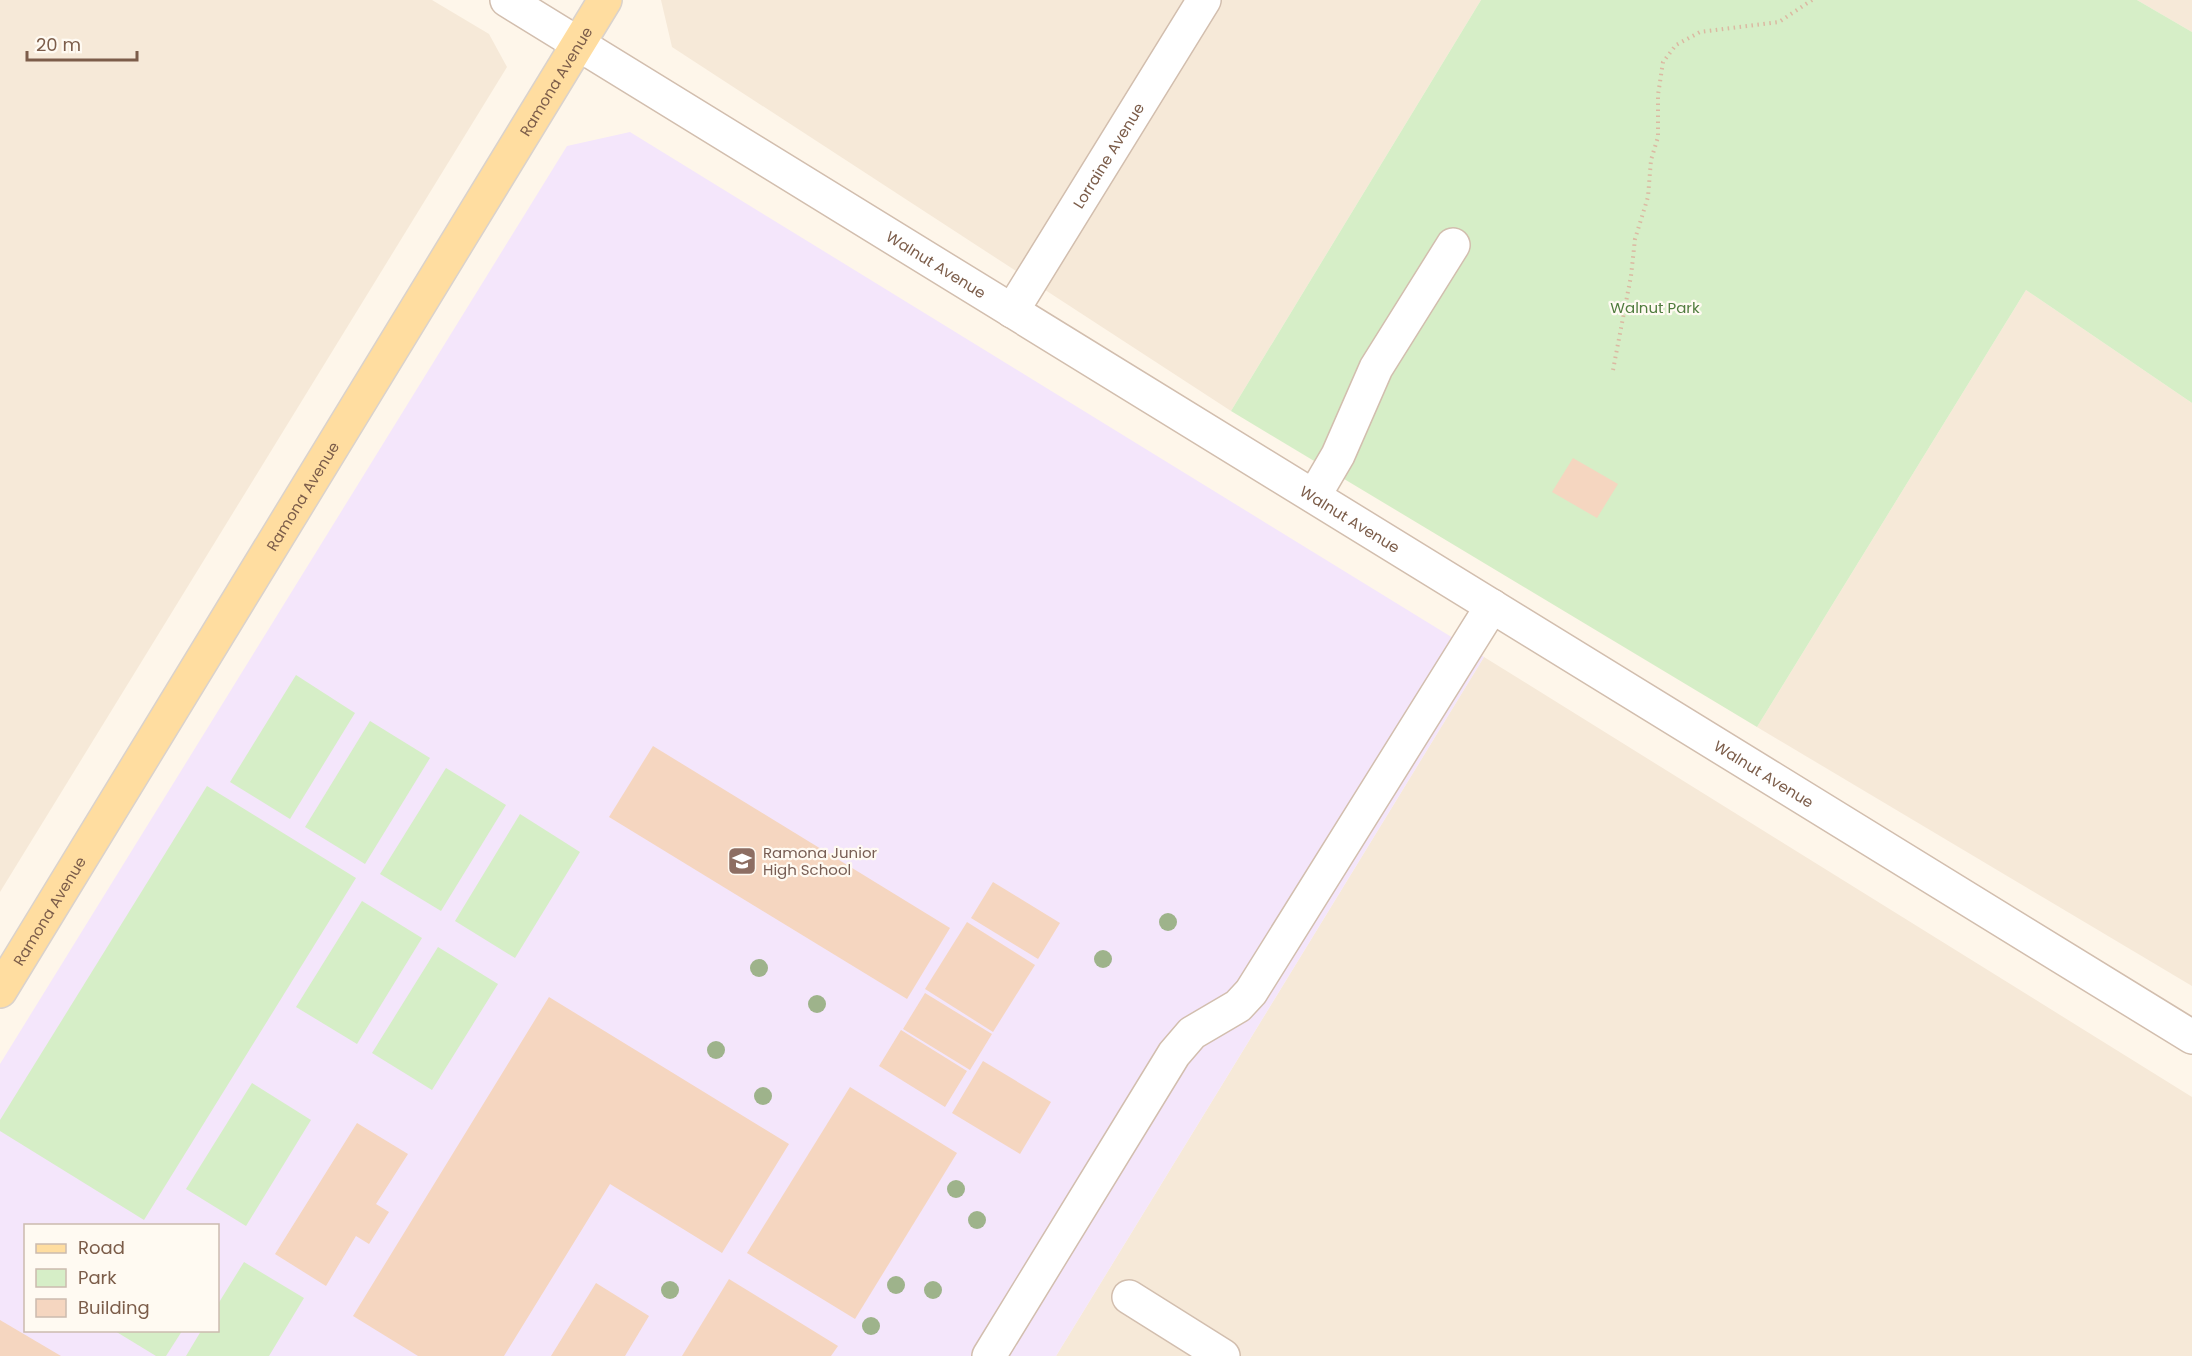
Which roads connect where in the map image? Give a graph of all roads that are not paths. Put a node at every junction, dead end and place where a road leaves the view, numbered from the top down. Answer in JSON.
{"nodes":[{"id":1,"x":507,"y":0,"type":"edge"},
{"id":2,"x":605,"y":0,"type":"edge"},
{"id":3,"x":1204,"y":0,"type":"edge"},
{"id":4,"x":578,"y":43,"type":"junction"},
{"id":5,"x":1453,"y":244,"type":"dead end"},
{"id":6,"x":1012,"y":311,"type":"junction"},
{"id":7,"x":1314,"y":496,"type":"junction"},
{"id":8,"x":1492,"y":606,"type":"junction"},
{"id":9,"x":0,"y":991,"type":"edge"},
{"id":10,"x":2192,"y":1037,"type":"edge"},
{"id":11,"x":1129,"y":1297,"type":"dead end"},
{"id":12,"x":989,"y":1356,"type":"edge"},
{"id":13,"x":1223,"y":1356,"type":"edge"}],
"edges":[{"from":1,"to":4,"type":"street","name":"Walnut Avenue"},
{"from":2,"to":4,"type":"main road","name":"Ramona Avenue"},
{"from":3,"to":6,"type":"street","name":"Lorraine Avenue"},
{"from":4,"to":6,"type":"street","name":"Walnut Avenue"},
{"from":4,"to":9,"type":"main road","name":"Ramona Avenue"},
{"from":5,"to":7,"type":"street"},
{"from":6,"to":7,"type":"street","name":"Walnut Avenue"},
{"from":7,"to":8,"type":"street","name":"Walnut Avenue"},
{"from":8,"to":10,"type":"street","name":"Walnut Avenue"},
{"from":8,"to":12,"type":"street"},
{"from":11,"to":13,"type":"street"}]}
